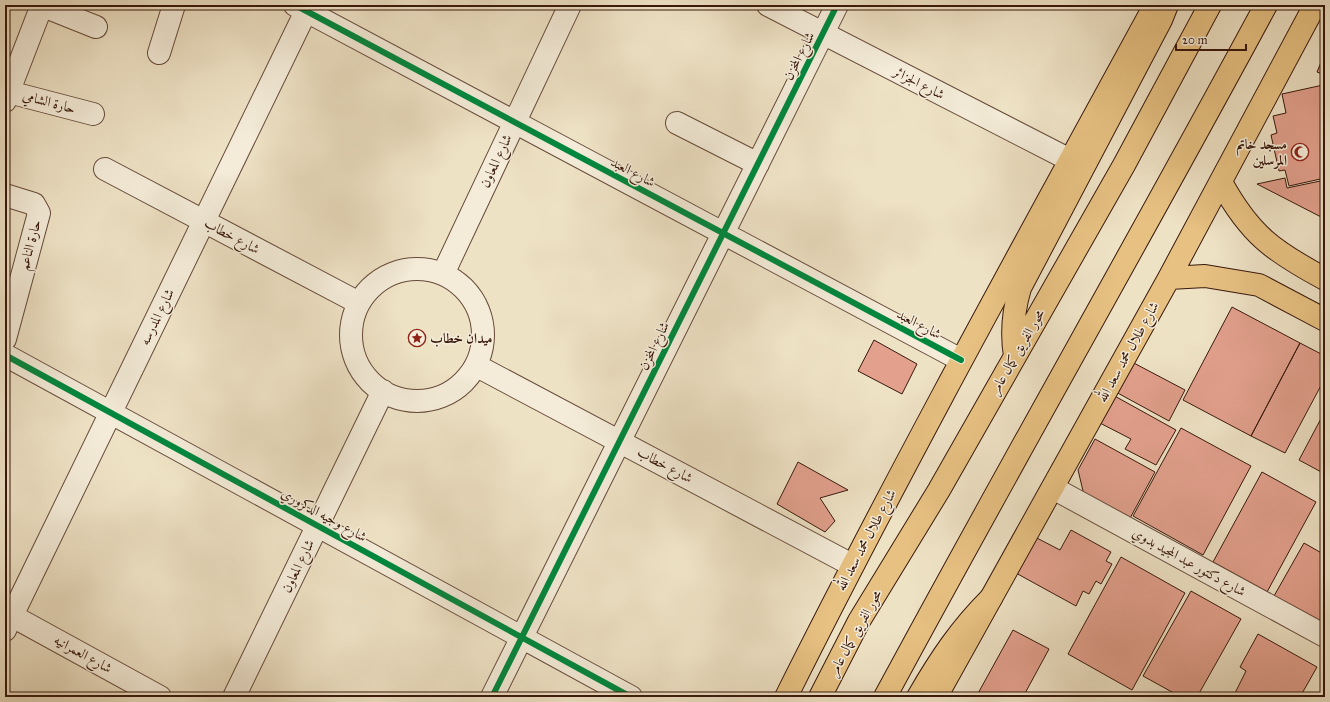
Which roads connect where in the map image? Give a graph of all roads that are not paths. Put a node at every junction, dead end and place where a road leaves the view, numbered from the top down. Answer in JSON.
{"nodes":[{"id":1,"x":41,"y":5,"type":"edge"},
{"id":2,"x":174,"y":5,"type":"edge"},
{"id":3,"x":570,"y":5,"type":"edge"},
{"id":4,"x":768,"y":5,"type":"edge"},
{"id":5,"x":838,"y":5,"type":"edge"},
{"id":6,"x":1155,"y":5,"type":"edge"},
{"id":7,"x":1167,"y":5,"type":"edge"},
{"id":8,"x":1210,"y":5,"type":"edge"},
{"id":9,"x":1266,"y":5,"type":"edge"},
{"id":10,"x":1315,"y":5,"type":"edge"},
{"id":11,"x":303,"y":7,"type":"edge"},
{"id":12,"x":96,"y":27,"type":"dead end"},
{"id":13,"x":823,"y":34,"type":"junction"},
{"id":14,"x":159,"y":53,"type":"dead end"},
{"id":15,"x":6,"y":94,"type":"edge"},
{"id":16,"x":93,"y":114,"type":"dead end"},
{"id":17,"x":514,"y":122,"type":"junction"},
{"id":18,"x":677,"y":123,"type":"dead end"},
{"id":19,"x":1070,"y":160,"type":"junction"},
{"id":20,"x":758,"y":164,"type":"junction"},
{"id":21,"x":105,"y":169,"type":"dead end"},
{"id":22,"x":1221,"y":182,"type":"junction"},
{"id":23,"x":5,"y":195,"type":"edge"},
{"id":24,"x":204,"y":221,"type":"junction"},
{"id":25,"x":723,"y":234,"type":"junction"},
{"id":26,"x":443,"y":274,"type":"junction"},
{"id":27,"x":1169,"y":278,"type":"junction"},
{"id":28,"x":1325,"y":279,"type":"edge"},
{"id":29,"x":359,"y":303,"type":"junction"},
{"id":30,"x":1325,"y":320,"type":"edge"},
{"id":31,"x":5,"y":339,"type":"edge"},
{"id":32,"x":5,"y":354,"type":"edge"},
{"id":33,"x":1015,"y":356,"type":"junction"},
{"id":34,"x":961,"y":360,"type":"junction"},
{"id":35,"x":477,"y":366,"type":"junction"},
{"id":36,"x":382,"y":391,"type":"junction"},
{"id":37,"x":111,"y":412,"type":"junction"},
{"id":38,"x":620,"y":441,"type":"junction"},
{"id":39,"x":1053,"y":488,"type":"junction"},
{"id":40,"x":318,"y":525,"type":"junction"},
{"id":41,"x":852,"y":565,"type":"junction"},
{"id":42,"x":991,"y":598,"type":"junction"},
{"id":43,"x":7,"y":619,"type":"edge"},
{"id":44,"x":1325,"y":636,"type":"edge"},
{"id":45,"x":522,"y":637,"type":"junction"},
{"id":46,"x":160,"y":697,"type":"edge"},
{"id":47,"x":234,"y":697,"type":"edge"},
{"id":48,"x":492,"y":697,"type":"edge"},
{"id":49,"x":631,"y":697,"type":"edge"},
{"id":50,"x":786,"y":697,"type":"edge"},
{"id":51,"x":820,"y":697,"type":"edge"},
{"id":52,"x":885,"y":697,"type":"edge"},
{"id":53,"x":918,"y":697,"type":"edge"},
{"id":54,"x":936,"y":697,"type":"edge"}],
"edges":[{"from":1,"to":12,"type":"street"},
{"from":1,"to":15,"type":"street"},
{"from":2,"to":14,"type":"street"},
{"from":3,"to":17,"type":"street","name":"شارع المعاون"},
{"from":4,"to":13,"type":"street","name":"شارع الجزائر"},
{"from":5,"to":13,"type":"street","name":"شارع المخزن"},
{"from":6,"to":19,"type":"main road","name":"شارع طلال محمد سعد الله"},
{"from":7,"to":33,"type":"main road"},
{"from":8,"to":33,"type":"main road","name":"محور الفريق كمال عامر"},
{"from":9,"to":52,"type":"main road"},
{"from":10,"to":22,"type":"main road","name":"شارع طلال محمد سعد الله"},
{"from":11,"to":17,"type":"street","name":"شارع العبد"},
{"from":11,"to":24,"type":"street","name":"شارع المدرسه"},
{"from":13,"to":19,"type":"street","name":"شارع الجزائر"},
{"from":13,"to":20,"type":"street","name":"شارع المخزن"},
{"from":15,"to":16,"type":"street","name":"حارة الشامي"},
{"from":17,"to":25,"type":"street","name":"شارع العبد"},
{"from":17,"to":26,"type":"street","name":"شارع المعاون"},
{"from":18,"to":20,"type":"street"},
{"from":19,"to":34,"type":"main road","name":"شارع طلال محمد سعد الله"},
{"from":20,"to":25,"type":"street","name":"شارع المخزن"},
{"from":21,"to":24,"type":"street","name":"شارع خطاب"},
{"from":22,"to":27,"type":"main road","name":"شارع طلال محمد سعد الله"},
{"from":22,"to":28,"type":"main road"},
{"from":23,"to":31,"type":"street","name":"حارة الناعم"},
{"from":24,"to":29,"type":"street","name":"شارع خطاب"},
{"from":24,"to":37,"type":"street","name":"شارع المدرسه"},
{"from":25,"to":34,"type":"street","name":"شارع العبد"},
{"from":25,"to":38,"type":"street","name":"شارع المخزن"},
{"from":26,"to":29,"type":"street"},
{"from":26,"to":35,"type":"street"},
{"from":27,"to":30,"type":"main road"},
{"from":27,"to":39,"type":"main road","name":"شارع طلال محمد سعد الله"},
{"from":29,"to":36,"type":"street"},
{"from":32,"to":37,"type":"street","name":"شارع وجيه الدكروري"},
{"from":33,"to":51,"type":"main road","name":"محور الفريق كمال عامر"},
{"from":34,"to":41,"type":"main road","name":"شارع طلال محمد سعد الله"},
{"from":35,"to":36,"type":"street"},
{"from":35,"to":38,"type":"street","name":"شارع خطاب"},
{"from":36,"to":40,"type":"street","name":"شارع المعاون"},
{"from":37,"to":40,"type":"street","name":"شارع وجيه الدكروري"},
{"from":37,"to":43,"type":"street","name":"شارع المدرسه"},
{"from":38,"to":41,"type":"street","name":"شارع خطاب"},
{"from":38,"to":45,"type":"street","name":"شارع المخزن"},
{"from":39,"to":42,"type":"main road","name":"شارع طلال محمد سعد الله"},
{"from":39,"to":44,"type":"street","name":"شارع دكتور عبد المجيد بدوي"},
{"from":40,"to":45,"type":"street","name":"شارع وجيه الدكروري"},
{"from":40,"to":47,"type":"street","name":"شارع المعاون"},
{"from":41,"to":50,"type":"main road","name":"شارع طلال محمد سعد الله"},
{"from":42,"to":53,"type":"main road"},
{"from":42,"to":54,"type":"main road","name":"شارع طلال محمد سعد الله"},
{"from":43,"to":46,"type":"street","name":"شارع العمرانيه"},
{"from":45,"to":48,"type":"street","name":"شارع المخزن"},
{"from":45,"to":49,"type":"street","name":"شارع وجيه الدكروري"}]}
